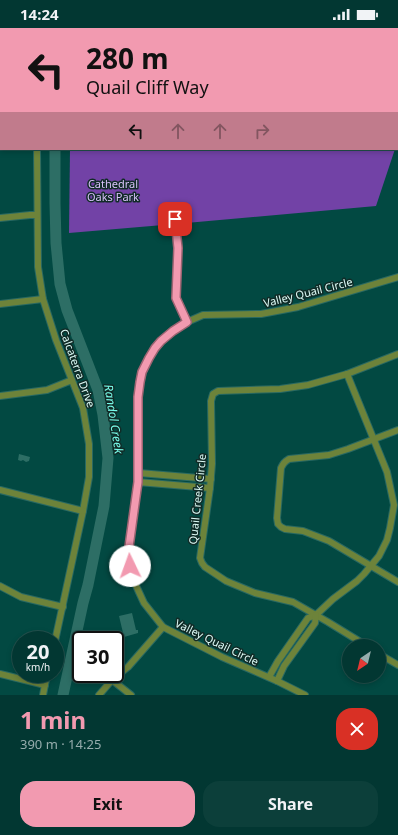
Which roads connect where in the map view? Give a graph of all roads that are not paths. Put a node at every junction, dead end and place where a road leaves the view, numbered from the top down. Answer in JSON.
{"nodes":[{"id":1,"x":37,"y":150,"type":"edge"},
{"id":2,"x":37,"y":215,"type":"junction"},
{"id":3,"x":0,"y":218,"type":"edge"},
{"id":4,"x":175,"y":219,"type":"dead end"},
{"id":5,"x":398,"y":277,"type":"edge"},
{"id":6,"x":43,"y":299,"type":"junction"},
{"id":7,"x":0,"y":304,"type":"edge"},
{"id":8,"x":187,"y":322,"type":"junction"},
{"id":9,"x":398,"y":354,"type":"edge"},
{"id":10,"x":347,"y":374,"type":"junction"},
{"id":11,"x":72,"y":380,"type":"junction"},
{"id":12,"x":0,"y":396,"type":"edge"},
{"id":13,"x":398,"y":430,"type":"edge"},
{"id":14,"x":374,"y":439,"type":"junction"},
{"id":15,"x":139,"y":473,"type":"junction"},
{"id":16,"x":211,"y":479,"type":"junction"},
{"id":17,"x":138,"y":482,"type":"junction"},
{"id":18,"x":210,"y":488,"type":"junction"},
{"id":19,"x":0,"y":490,"type":"edge"},
{"id":20,"x":396,"y":505,"type":"edge"},
{"id":21,"x":83,"y":511,"type":"junction"},
{"id":22,"x":372,"y":565,"type":"junction"},
{"id":23,"x":398,"y":582,"type":"edge"},
{"id":24,"x":0,"y":586,"type":"edge"},
{"id":25,"x":63,"y":607,"type":"junction"},
{"id":26,"x":316,"y":615,"type":"junction"},
{"id":27,"x":163,"y":627,"type":"junction"},
{"id":28,"x":57,"y":631,"type":"edge"},
{"id":29,"x":355,"y":639,"type":"edge"},
{"id":30,"x":386,"y":658,"type":"edge"},
{"id":31,"x":398,"y":665,"type":"edge"},
{"id":32,"x":124,"y":670,"type":"edge"},
{"id":33,"x":0,"y":674,"type":"edge"},
{"id":34,"x":269,"y":678,"type":"junction"},
{"id":35,"x":277,"y":681,"type":"junction"},
{"id":36,"x":109,"y":683,"type":"edge"},
{"id":37,"x":116,"y":683,"type":"edge"},
{"id":38,"x":45,"y":685,"type":"joint"},
{"id":39,"x":43,"y":695,"type":"edge"},
{"id":40,"x":99,"y":695,"type":"edge"},
{"id":41,"x":131,"y":695,"type":"edge"},
{"id":42,"x":306,"y":695,"type":"edge"}],
"edges":[{"from":1,"to":2,"type":"street","name":"Calcaterra Drive"},
{"from":2,"to":3,"type":"street"},
{"from":2,"to":6,"type":"street","name":"Calcaterra Drive"},
{"from":4,"to":8,"type":"street"},
{"from":5,"to":8,"type":"street","name":"Valley Quail Circle"},
{"from":6,"to":7,"type":"street"},
{"from":6,"to":11,"type":"street","name":"Calcaterra Drive"},
{"from":8,"to":15,"type":"street","name":"Valley Quail Circle"},
{"from":9,"to":10,"type":"street","name":"Quail Creek Circle"},
{"from":10,"to":14,"type":"street"},
{"from":10,"to":16,"type":"street","name":"Quail Creek Circle"},
{"from":11,"to":12,"type":"street"},
{"from":11,"to":21,"type":"street","name":"Calcaterra Drive"},
{"from":13,"to":14,"type":"street"},
{"from":14,"to":20,"type":"street"},
{"from":14,"to":22,"type":"street"},
{"from":15,"to":16,"type":"street"},
{"from":15,"to":17,"type":"street","name":"Valley Quail Circle"},
{"from":16,"to":18,"type":"street","name":"Quail Creek Circle"},
{"from":17,"to":18,"type":"street"},
{"from":17,"to":27,"type":"street","name":"Valley Quail Circle"},
{"from":18,"to":26,"type":"street","name":"Quail Creek Circle"},
{"from":19,"to":21,"type":"street"},
{"from":20,"to":22,"type":"street"},
{"from":21,"to":25,"type":"street","name":"Calcaterra Drive"},
{"from":22,"to":23,"type":"street"},
{"from":22,"to":26,"type":"street"},
{"from":24,"to":25,"type":"street"},
{"from":25,"to":28,"type":"street","name":"Calcaterra Drive"},
{"from":26,"to":29,"type":"street","name":"Quail Creek Circle"},
{"from":26,"to":34,"type":"street"},
{"from":26,"to":35,"type":"street"},
{"from":27,"to":32,"type":"street"},
{"from":27,"to":34,"type":"street","name":"Valley Quail Circle"},
{"from":30,"to":31,"type":"street"},
{"from":33,"to":38,"type":"street"},
{"from":34,"to":35,"type":"street","name":"Valley Quail Circle"},
{"from":35,"to":42,"type":"street","name":"Valley Quail Circle"},
{"from":36,"to":40,"type":"street"},
{"from":37,"to":41,"type":"street"},
{"from":38,"to":39,"type":"street"}]}
